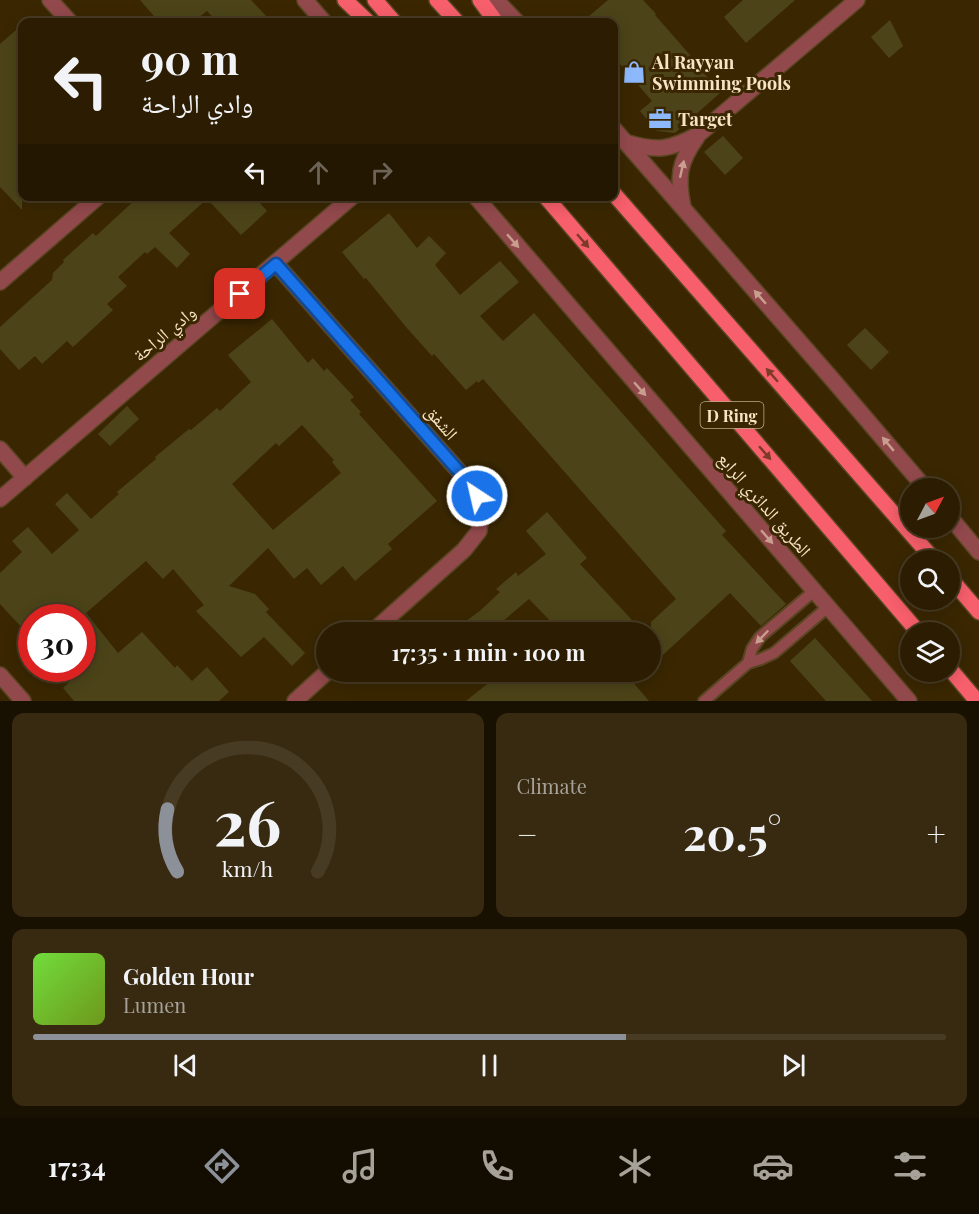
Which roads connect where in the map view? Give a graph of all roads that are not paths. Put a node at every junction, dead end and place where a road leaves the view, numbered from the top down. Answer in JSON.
{"nodes":[{"id":1,"x":50,"y":0,"type":"edge"},
{"id":2,"x":305,"y":0,"type":"edge"},
{"id":3,"x":345,"y":0,"type":"edge"},
{"id":4,"x":375,"y":0,"type":"edge"},
{"id":5,"x":437,"y":0,"type":"edge"},
{"id":6,"x":480,"y":0,"type":"edge"},
{"id":7,"x":496,"y":0,"type":"edge"},
{"id":8,"x":851,"y":2,"type":"edge"},
{"id":9,"x":66,"y":18,"type":"edge"},
{"id":10,"x":321,"y":18,"type":"edge"},
{"id":11,"x":364,"y":18,"type":"edge"},
{"id":12,"x":391,"y":18,"type":"edge"},
{"id":13,"x":453,"y":18,"type":"edge"},
{"id":14,"x":493,"y":18,"type":"edge"},
{"id":15,"x":513,"y":18,"type":"edge"},
{"id":16,"x":618,"y":134,"type":"edge"},
{"id":17,"x":699,"y":134,"type":"junction"},
{"id":18,"x":625,"y":142,"type":"junction"},
{"id":19,"x":618,"y":197,"type":"edge"},
{"id":20,"x":93,"y":201,"type":"edge"},
{"id":21,"x":347,"y":201,"type":"edge"},
{"id":22,"x":479,"y":201,"type":"edge"},
{"id":23,"x":549,"y":201,"type":"edge"},
{"id":24,"x":682,"y":207,"type":"junction"},
{"id":25,"x":276,"y":264,"type":"junction"},
{"id":26,"x":0,"y":282,"type":"edge"},
{"id":27,"x":0,"y":449,"type":"edge"},
{"id":28,"x":25,"y":478,"type":"junction"},
{"id":29,"x":916,"y":478,"type":"edge"},
{"id":30,"x":0,"y":499,"type":"edge"},
{"id":31,"x":960,"y":529,"type":"edge"},
{"id":32,"x":924,"y":550,"type":"edge"},
{"id":33,"x":979,"y":552,"type":"edge"},
{"id":34,"x":960,"y":590,"type":"edge"},
{"id":35,"x":814,"y":591,"type":"junction"},
{"id":36,"x":828,"y":607,"type":"junction"},
{"id":37,"x":979,"y":612,"type":"edge"},
{"id":38,"x":383,"y":622,"type":"edge"},
{"id":39,"x":910,"y":622,"type":"edge"},
{"id":40,"x":748,"y":663,"type":"junction"},
{"id":41,"x":0,"y":675,"type":"edge"},
{"id":42,"x":960,"y":681,"type":"edge"},
{"id":43,"x":316,"y":682,"type":"edge"},
{"id":44,"x":23,"y":701,"type":"edge"},
{"id":45,"x":295,"y":701,"type":"edge"},
{"id":46,"x":704,"y":701,"type":"edge"},
{"id":47,"x":909,"y":701,"type":"edge"},
{"id":48,"x":977,"y":701,"type":"edge"}],
"edges":[{"from":1,"to":9,"type":"street"},
{"from":2,"to":10,"type":"street"},
{"from":3,"to":11,"type":"main road"},
{"from":4,"to":12,"type":"main road"},
{"from":5,"to":13,"type":"main road"},
{"from":6,"to":14,"type":"main road"},
{"from":7,"to":15,"type":"street"},
{"from":8,"to":17,"type":"street"},
{"from":16,"to":18,"type":"street"},
{"from":17,"to":18,"type":"street"},
{"from":24,"to":17,"type":"street","one_way":true},
{"from":18,"to":24,"type":"street"},
{"from":32,"to":19,"type":"main road","number":"D Ring","one_way":true},
{"from":20,"to":26,"type":"street"},
{"from":21,"to":25,"type":"street","name":"وادي الراحة"},
{"from":22,"to":35,"type":"street","name":"الطريق الدائري الرابع","one_way":true},
{"from":23,"to":39,"type":"main road","name":"الطريق الدائري الرابع","number":"D Ring","one_way":true},
{"from":29,"to":24,"type":"street","one_way":true},
{"from":25,"to":28,"type":"street","name":"وادي الراحة"},
{"from":25,"to":38,"type":"street","name":"الشفق"},
{"from":27,"to":28,"type":"street"},
{"from":28,"to":30,"type":"street","name":"وادي الراحة"},
{"from":31,"to":33,"type":"street"},
{"from":34,"to":37,"type":"main road"},
{"from":35,"to":36,"type":"street","name":"الطريق الدائري الرابع"},
{"from":35,"to":40,"type":"lane","one_way":true},
{"from":36,"to":40,"type":"lane"},
{"from":36,"to":47,"type":"street","name":"الطريق الدائري الرابع"},
{"from":40,"to":46,"type":"lane"},
{"from":41,"to":44,"type":"street"},
{"from":42,"to":48,"type":"main road"},
{"from":43,"to":45,"type":"street"}]}
